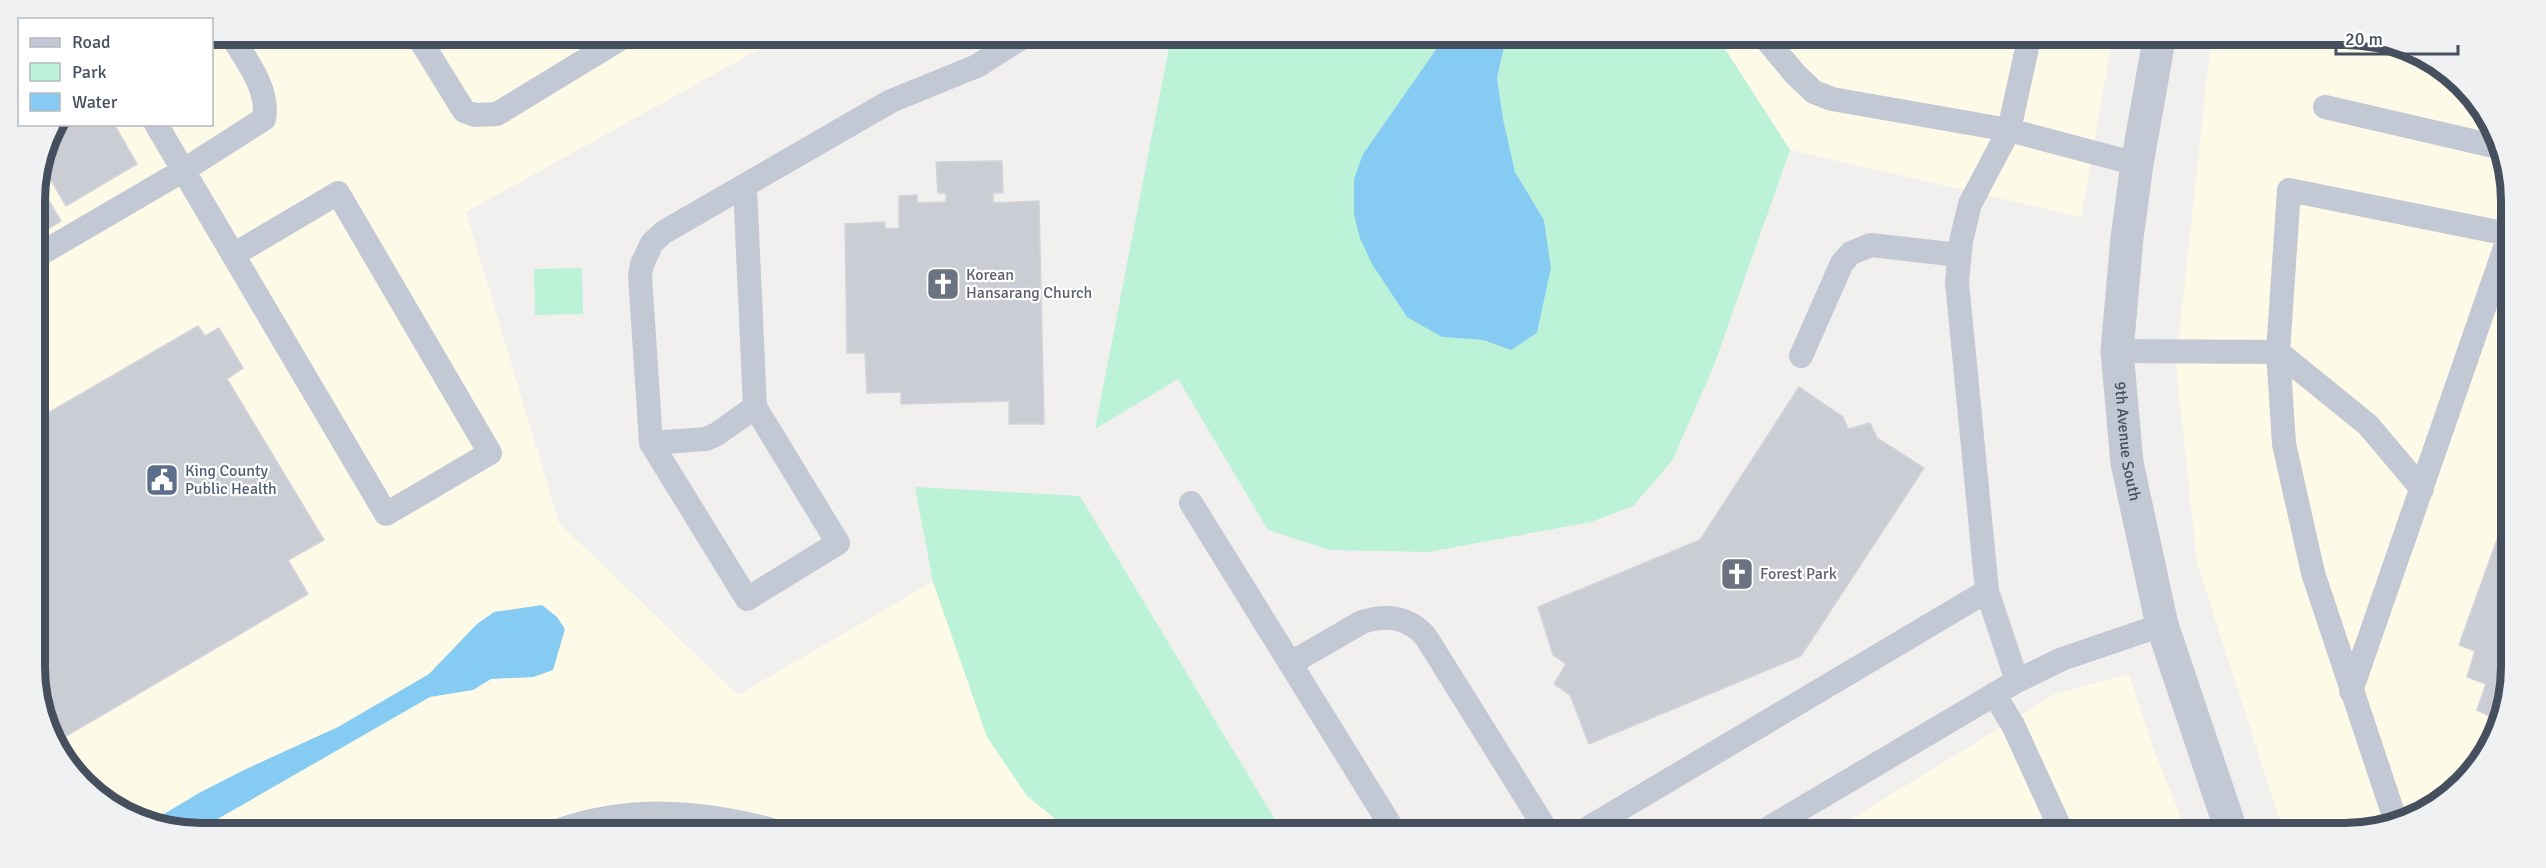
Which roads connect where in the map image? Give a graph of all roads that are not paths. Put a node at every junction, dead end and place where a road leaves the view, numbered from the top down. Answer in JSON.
{"nodes":[{"id":1,"x":237,"y":45,"type":"edge"},
{"id":2,"x":423,"y":45,"type":"edge"},
{"id":3,"x":610,"y":45,"type":"edge"},
{"id":4,"x":1010,"y":45,"type":"edge"},
{"id":5,"x":1771,"y":45,"type":"edge"},
{"id":6,"x":2028,"y":45,"type":"edge"},
{"id":7,"x":2158,"y":45,"type":"edge"},
{"id":8,"x":2325,"y":107,"type":"dead end"},
{"id":9,"x":157,"y":126,"type":"edge"},
{"id":10,"x":2009,"y":130,"type":"junction"},
{"id":11,"x":2491,"y":145,"type":"edge"},
{"id":12,"x":2137,"y":164,"type":"junction"},
{"id":13,"x":184,"y":170,"type":"junction"},
{"id":14,"x":745,"y":186,"type":"junction"},
{"id":15,"x":2501,"y":233,"type":"edge"},
{"id":16,"x":45,"y":251,"type":"edge"},
{"id":17,"x":232,"y":255,"type":"junction"},
{"id":18,"x":1959,"y":255,"type":"junction"},
{"id":19,"x":2501,"y":259,"type":"edge"},
{"id":20,"x":2118,"y":351,"type":"junction"},
{"id":21,"x":2278,"y":352,"type":"junction"},
{"id":22,"x":1802,"y":356,"type":"dead end"},
{"id":23,"x":755,"y":407,"type":"junction"},
{"id":24,"x":651,"y":443,"type":"junction"},
{"id":25,"x":2422,"y":489,"type":"junction"},
{"id":26,"x":1191,"y":503,"type":"dead end"},
{"id":27,"x":1987,"y":591,"type":"junction"},
{"id":28,"x":2162,"y":625,"type":"junction"},
{"id":29,"x":1291,"y":663,"type":"junction"},
{"id":30,"x":2017,"y":681,"type":"junction"},
{"id":31,"x":2351,"y":691,"type":"junction"},
{"id":32,"x":1994,"y":694,"type":"junction"},
{"id":33,"x":2394,"y":815,"type":"edge"},
{"id":34,"x":582,"y":823,"type":"edge"},
{"id":35,"x":740,"y":823,"type":"edge"},
{"id":36,"x":1389,"y":823,"type":"edge"},
{"id":37,"x":1542,"y":823,"type":"edge"},
{"id":38,"x":1596,"y":823,"type":"edge"},
{"id":39,"x":1777,"y":823,"type":"edge"},
{"id":40,"x":2058,"y":823,"type":"edge"},
{"id":41,"x":2229,"y":823,"type":"edge"}],
"edges":[{"from":1,"to":13,"type":"lane"},
{"from":2,"to":3,"type":"lane"},
{"from":4,"to":14,"type":"lane"},
{"from":5,"to":10,"type":"lane"},
{"from":6,"to":10,"type":"lane"},
{"from":7,"to":12,"type":"street","name":"9th Avenue South"},
{"from":8,"to":11,"type":"lane"},
{"from":9,"to":13,"type":"lane"},
{"from":10,"to":12,"type":"lane"},
{"from":10,"to":18,"type":"lane"},
{"from":12,"to":20,"type":"street","name":"9th Avenue South"},
{"from":13,"to":16,"type":"lane"},
{"from":13,"to":17,"type":"lane"},
{"from":14,"to":23,"type":"lane"},
{"from":14,"to":24,"type":"lane"},
{"from":15,"to":21,"type":"lane"},
{"from":17,"to":17,"type":"lane"},
{"from":18,"to":22,"type":"lane"},
{"from":18,"to":27,"type":"lane"},
{"from":19,"to":25,"type":"lane"},
{"from":20,"to":21,"type":"lane"},
{"from":20,"to":28,"type":"street","name":"9th Avenue South"},
{"from":21,"to":25,"type":"lane"},
{"from":21,"to":31,"type":"lane"},
{"from":23,"to":24,"type":"lane"},
{"from":23,"to":24,"type":"lane"},
{"from":25,"to":31,"type":"lane"},
{"from":26,"to":29,"type":"lane"},
{"from":27,"to":30,"type":"lane"},
{"from":27,"to":38,"type":"lane"},
{"from":28,"to":30,"type":"lane"},
{"from":28,"to":41,"type":"street","name":"9th Avenue South"},
{"from":29,"to":36,"type":"lane"},
{"from":29,"to":37,"type":"lane"},
{"from":30,"to":32,"type":"lane"},
{"from":31,"to":33,"type":"lane"},
{"from":32,"to":39,"type":"lane"},
{"from":32,"to":40,"type":"lane"},
{"from":34,"to":35,"type":"lane"}]}
